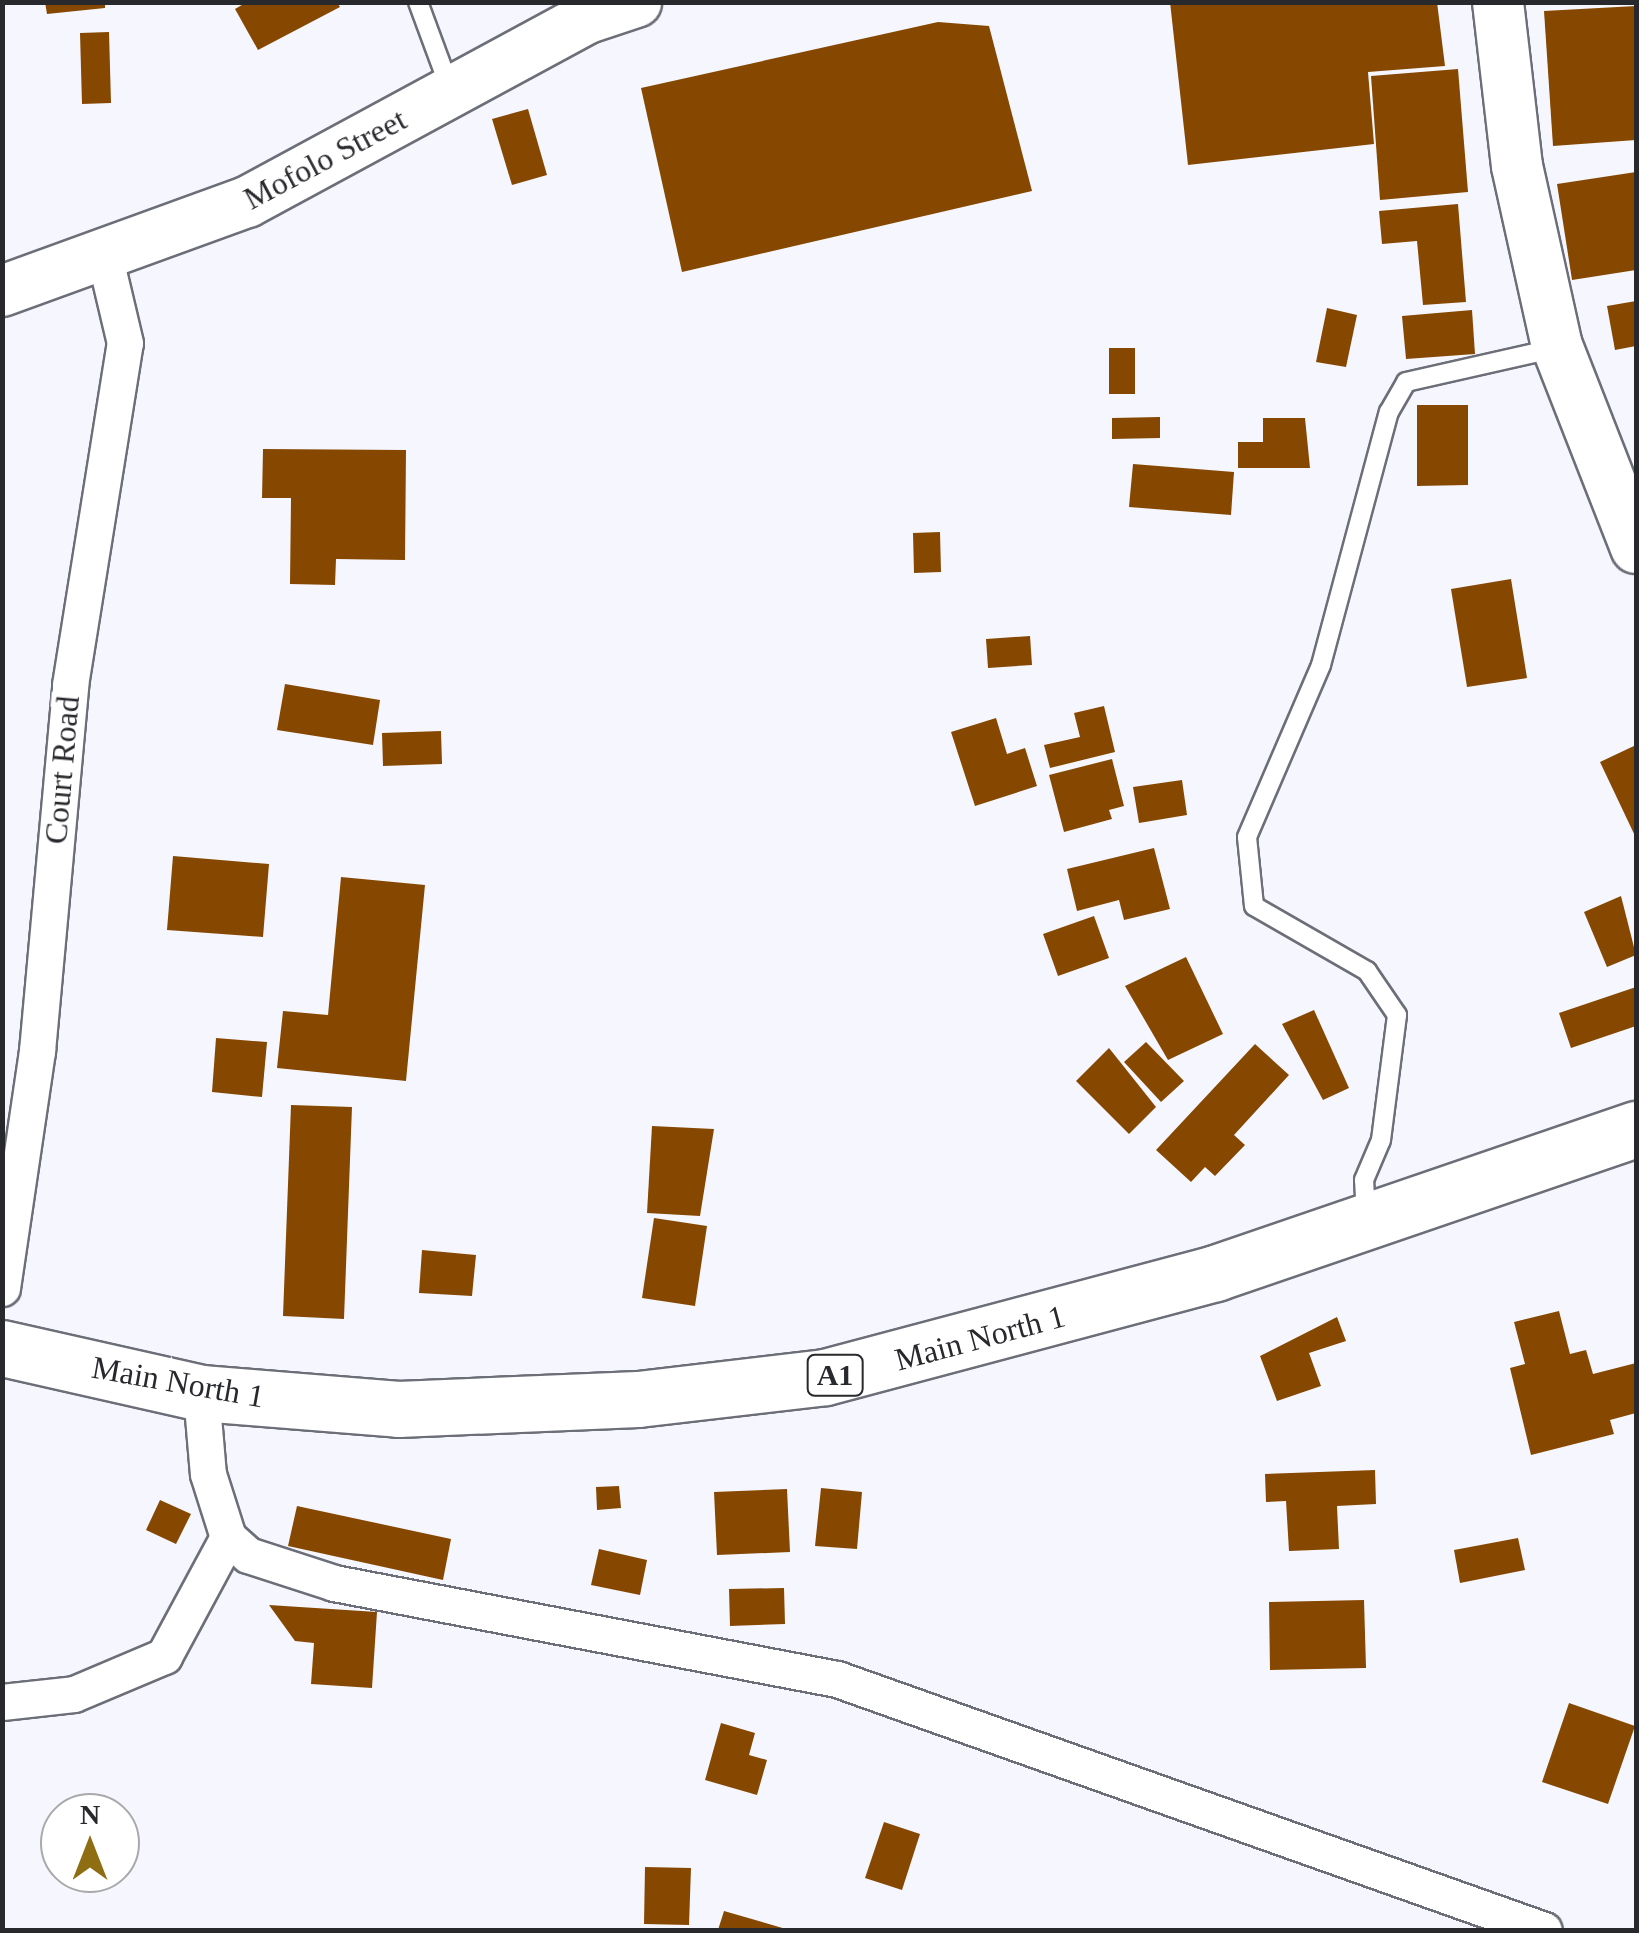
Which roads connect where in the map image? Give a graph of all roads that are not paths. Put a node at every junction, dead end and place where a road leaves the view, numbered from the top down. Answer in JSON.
{"nodes":[{"id":1,"x":418,"y":2,"type":"edge"},
{"id":2,"x":636,"y":2,"type":"edge"},
{"id":3,"x":1498,"y":2,"type":"edge"},
{"id":4,"x":451,"y":91,"type":"junction"},
{"id":5,"x":104,"y":254,"type":"junction"},
{"id":6,"x":2,"y":291,"type":"edge"},
{"id":7,"x":1557,"y":346,"type":"junction"},
{"id":8,"x":1636,"y":548,"type":"edge"},
{"id":9,"x":1636,"y":1129,"type":"edge"},
{"id":10,"x":1367,"y":1226,"type":"junction"},
{"id":11,"x":2,"y":1288,"type":"edge"},
{"id":12,"x":2,"y":1348,"type":"edge"},
{"id":13,"x":202,"y":1392,"type":"junction"},
{"id":14,"x":228,"y":1537,"type":"junction"},
{"id":15,"x":9,"y":1706,"type":"edge"},
{"id":16,"x":1544,"y":1930,"type":"edge"}],
"edges":[{"from":1,"to":4,"type":"lane"},
{"from":2,"to":4,"type":"main road","name":"Mofolo Street"},
{"from":3,"to":7,"type":"main road"},
{"from":4,"to":5,"type":"main road","name":"Mofolo Street"},
{"from":5,"to":6,"type":"main road","name":"Mofolo Street"},
{"from":5,"to":11,"type":"street","name":"Court Road"},
{"from":7,"to":8,"type":"main road"},
{"from":7,"to":10,"type":"lane"},
{"from":9,"to":10,"type":"main road","name":"Main North 1","number":"A1"},
{"from":10,"to":13,"type":"main road","name":"Main North 1","number":"A1"},
{"from":12,"to":13,"type":"main road","name":"Main North 1","number":"A1"},
{"from":13,"to":14,"type":"street"},
{"from":14,"to":15,"type":"street"},
{"from":14,"to":16,"type":"street"}]}
